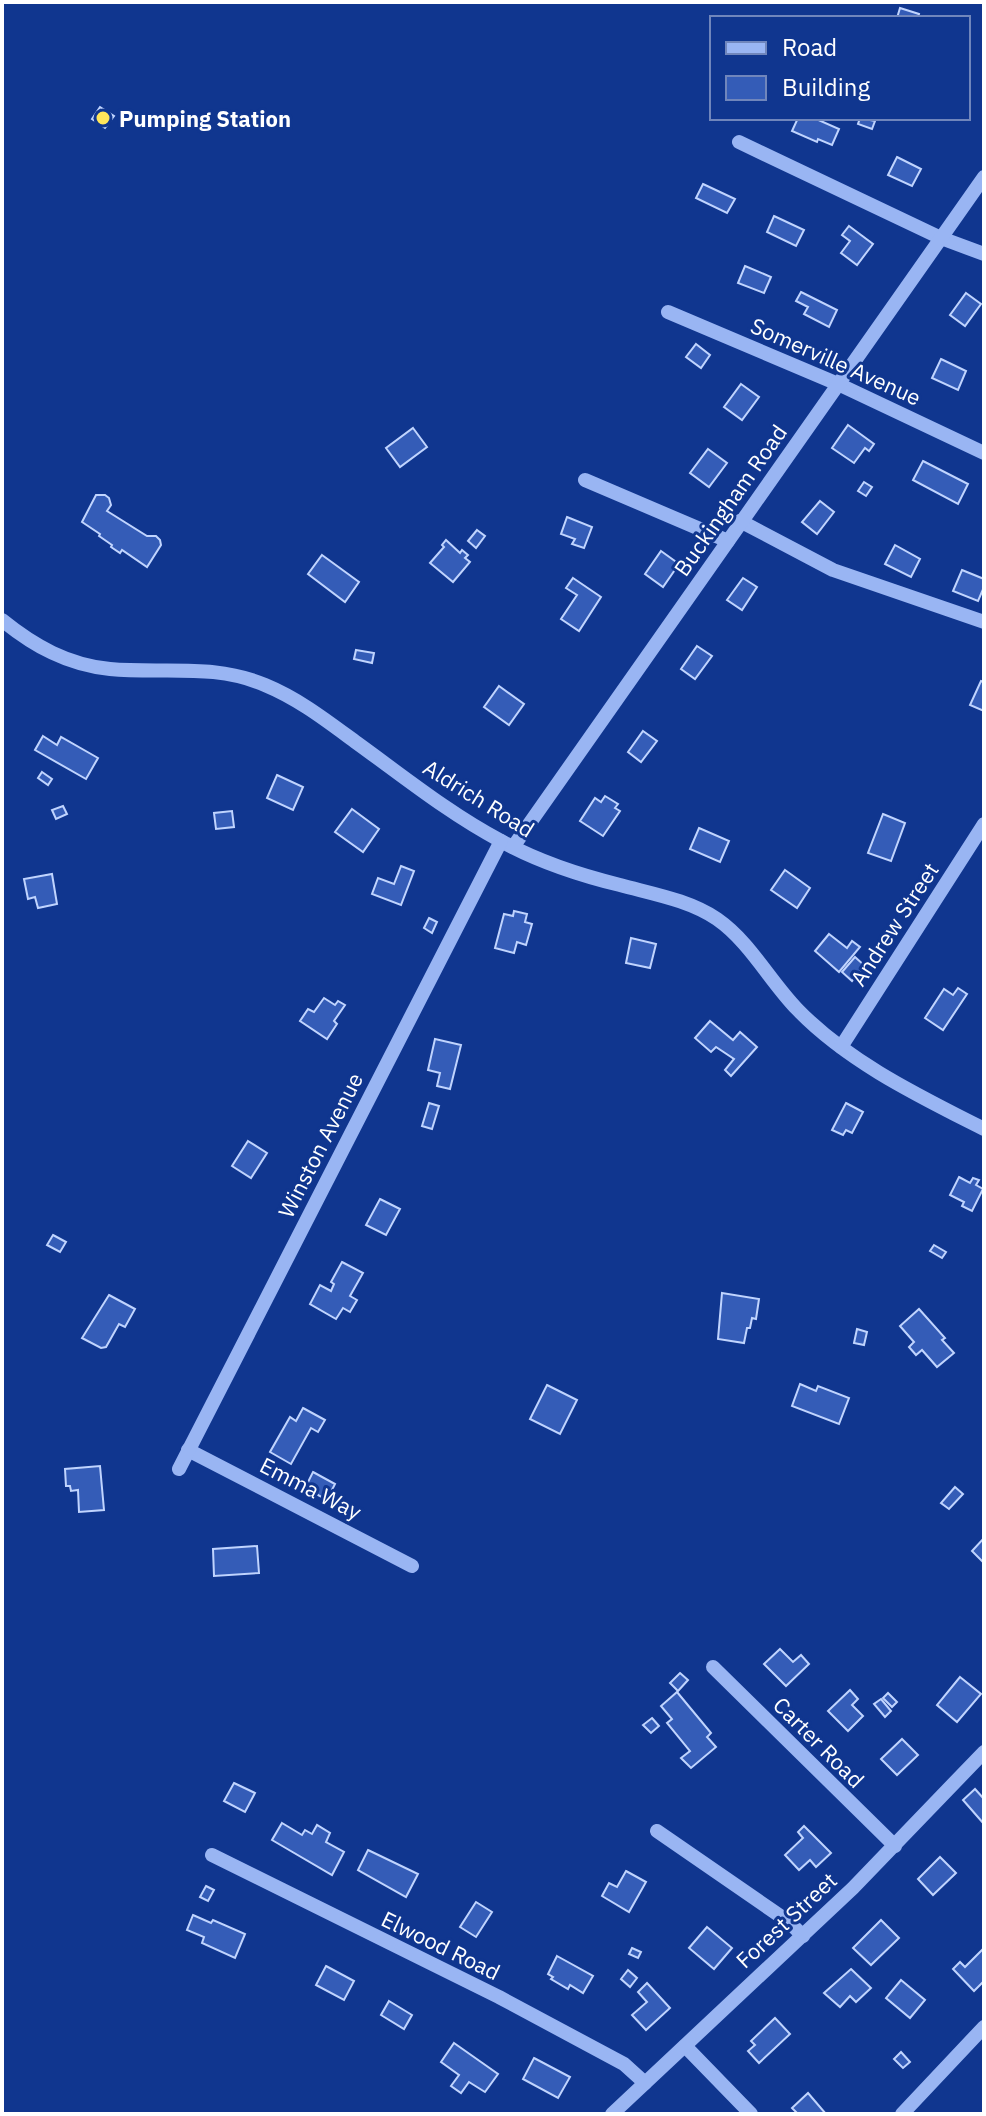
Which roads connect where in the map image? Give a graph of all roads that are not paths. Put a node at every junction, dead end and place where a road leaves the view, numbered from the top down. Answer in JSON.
{"nodes":[{"id":1,"x":739,"y":142,"type":"dead end"},
{"id":2,"x":984,"y":177,"type":"edge"},
{"id":3,"x":941,"y":238,"type":"junction"},
{"id":4,"x":984,"y":254,"type":"edge"},
{"id":5,"x":668,"y":312,"type":"dead end"},
{"id":6,"x":838,"y":384,"type":"junction"},
{"id":7,"x":984,"y":453,"type":"edge"},
{"id":8,"x":585,"y":480,"type":"dead end"},
{"id":9,"x":740,"y":521,"type":"junction"},
{"id":10,"x":728,"y":541,"type":"junction"},
{"id":11,"x":2,"y":620,"type":"edge"},
{"id":12,"x":984,"y":622,"type":"edge"},
{"id":13,"x":984,"y":824,"type":"edge"},
{"id":14,"x":507,"y":844,"type":"junction"},
{"id":15,"x":841,"y":1047,"type":"junction"},
{"id":16,"x":984,"y":1129,"type":"edge"},
{"id":17,"x":188,"y":1450,"type":"junction"},
{"id":18,"x":179,"y":1469,"type":"dead end"},
{"id":19,"x":412,"y":1566,"type":"dead end"},
{"id":20,"x":713,"y":1667,"type":"dead end"},
{"id":21,"x":984,"y":1752,"type":"edge"},
{"id":22,"x":657,"y":1831,"type":"dead end"},
{"id":23,"x":895,"y":1846,"type":"junction"},
{"id":24,"x":212,"y":1855,"type":"dead end"},
{"id":25,"x":803,"y":1936,"type":"junction"},
{"id":26,"x":984,"y":2027,"type":"edge"},
{"id":27,"x":685,"y":2046,"type":"junction"},
{"id":28,"x":645,"y":2083,"type":"junction"},
{"id":29,"x":612,"y":2114,"type":"edge"},
{"id":30,"x":751,"y":2114,"type":"edge"},
{"id":31,"x":902,"y":2114,"type":"edge"}],
"edges":[{"from":1,"to":3,"type":"street"},
{"from":2,"to":3,"type":"street","name":"Buckingham Road"},
{"from":3,"to":4,"type":"street"},
{"from":3,"to":6,"type":"street","name":"Buckingham Road"},
{"from":5,"to":6,"type":"street","name":"Somerville Avenue"},
{"from":6,"to":7,"type":"street","name":"Somerville Avenue"},
{"from":6,"to":9,"type":"street","name":"Buckingham Road"},
{"from":8,"to":10,"type":"street"},
{"from":9,"to":10,"type":"street","name":"Buckingham Road"},
{"from":9,"to":12,"type":"street"},
{"from":10,"to":14,"type":"street","name":"Buckingham Road"},
{"from":11,"to":14,"type":"street","name":"Aldrich Road"},
{"from":13,"to":15,"type":"street","name":"Andrew Street"},
{"from":14,"to":15,"type":"street","name":"Aldrich Road"},
{"from":14,"to":17,"type":"street","name":"Winston Avenue"},
{"from":15,"to":16,"type":"street","name":"Aldrich Road"},
{"from":17,"to":18,"type":"street","name":"Winston Avenue"},
{"from":17,"to":19,"type":"street","name":"Emma Way"},
{"from":20,"to":23,"type":"street","name":"Carter Road"},
{"from":21,"to":23,"type":"street","name":"Forest Street"},
{"from":22,"to":25,"type":"street"},
{"from":23,"to":25,"type":"street","name":"Forest Street"},
{"from":24,"to":28,"type":"street","name":"Elwood Road"},
{"from":25,"to":27,"type":"street","name":"Forest Street"},
{"from":26,"to":31,"type":"street"},
{"from":27,"to":28,"type":"street","name":"Forest Street"},
{"from":27,"to":30,"type":"street"},
{"from":28,"to":29,"type":"street","name":"Forest Street"}]}
